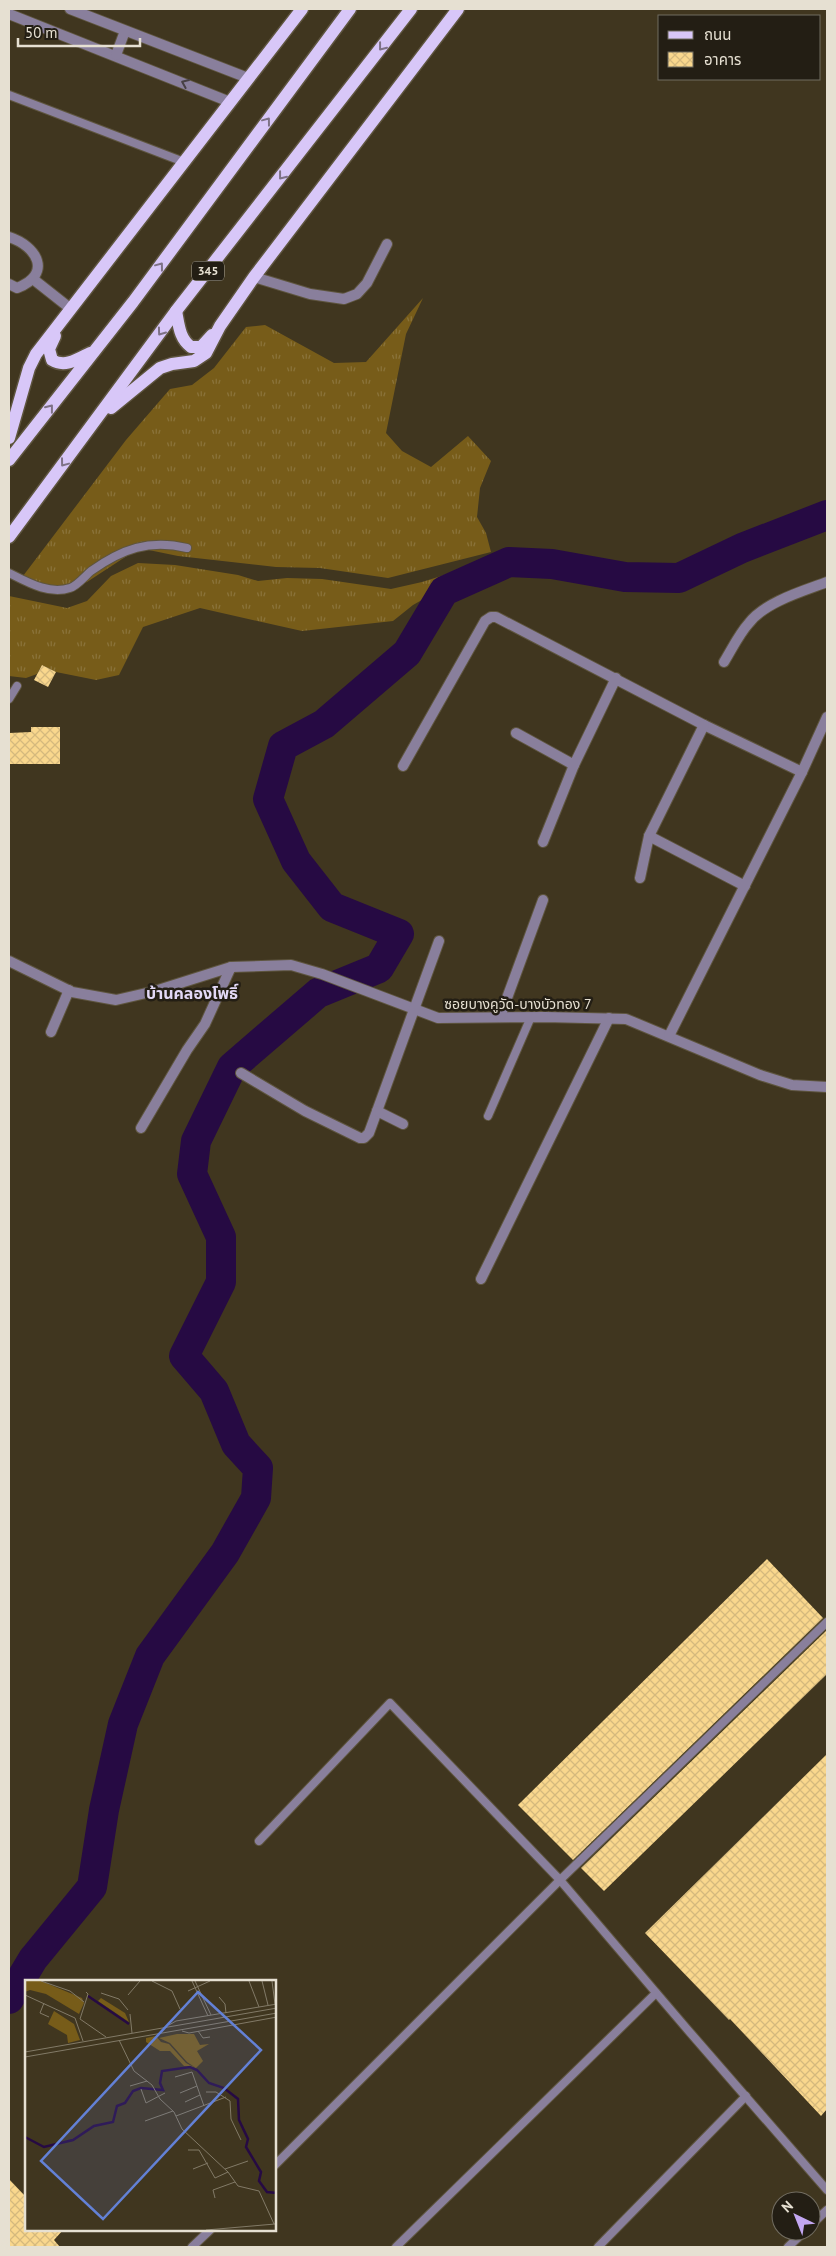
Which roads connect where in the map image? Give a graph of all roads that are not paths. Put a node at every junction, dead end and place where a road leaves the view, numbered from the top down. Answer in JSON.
{"nodes":[{"id":1,"x":70,"y":9,"type":"edge"},
{"id":2,"x":302,"y":9,"type":"edge"},
{"id":3,"x":350,"y":9,"type":"edge"},
{"id":4,"x":412,"y":9,"type":"edge"},
{"id":5,"x":458,"y":9,"type":"edge"},
{"id":6,"x":9,"y":14,"type":"edge"},
{"id":7,"x":125,"y":31,"type":"junction"},
{"id":8,"x":116,"y":55,"type":"junction"},
{"id":9,"x":248,"y":78,"type":"junction"},
{"id":10,"x":9,"y":95,"type":"edge"},
{"id":11,"x":230,"y":102,"type":"junction"},
{"id":12,"x":184,"y":162,"type":"junction"},
{"id":13,"x":9,"y":237,"type":"edge"},
{"id":14,"x":387,"y":244,"type":"dead end"},
{"id":15,"x":254,"y":277,"type":"junction"},
{"id":16,"x":33,"y":279,"type":"junction"},
{"id":17,"x":9,"y":284,"type":"edge"},
{"id":18,"x":72,"y":309,"type":"junction"},
{"id":19,"x":176,"y":312,"type":"junction"},
{"id":20,"x":62,"y":322,"type":"junction"},
{"id":21,"x":220,"y":326,"type":"junction"},
{"id":22,"x":94,"y":351,"type":"junction"},
{"id":23,"x":97,"y":420,"type":"junction"},
{"id":24,"x":9,"y":438,"type":"edge"},
{"id":25,"x":9,"y":460,"type":"edge"},
{"id":26,"x":9,"y":537,"type":"edge"},
{"id":27,"x":187,"y":548,"type":"dead end"},
{"id":28,"x":9,"y":573,"type":"edge"},
{"id":29,"x":827,"y":582,"type":"edge"},
{"id":30,"x":724,"y":662,"type":"dead end"},
{"id":31,"x":616,"y":678,"type":"junction"},
{"id":32,"x":17,"y":686,"type":"dead end"},
{"id":33,"x":9,"y":699,"type":"edge"},
{"id":34,"x":827,"y":717,"type":"edge"},
{"id":35,"x":704,"y":724,"type":"junction"},
{"id":36,"x":516,"y":733,"type":"dead end"},
{"id":37,"x":574,"y":765,"type":"junction"},
{"id":38,"x":403,"y":766,"type":"dead end"},
{"id":39,"x":802,"y":772,"type":"junction"},
{"id":40,"x":649,"y":836,"type":"junction"},
{"id":41,"x":543,"y":842,"type":"dead end"},
{"id":42,"x":640,"y":878,"type":"dead end"},
{"id":43,"x":745,"y":886,"type":"junction"},
{"id":44,"x":544,"y":900,"type":"dead end"},
{"id":45,"x":439,"y":941,"type":"dead end"},
{"id":46,"x":9,"y":961,"type":"edge"},
{"id":47,"x":231,"y":967,"type":"junction"},
{"id":48,"x":69,"y":990,"type":"junction"},
{"id":49,"x":414,"y":1009,"type":"junction"},
{"id":50,"x":500,"y":1017,"type":"junction"},
{"id":51,"x":530,"y":1017,"type":"junction"},
{"id":52,"x":609,"y":1018,"type":"junction"},
{"id":53,"x":51,"y":1032,"type":"dead end"},
{"id":54,"x":669,"y":1036,"type":"junction"},
{"id":55,"x":241,"y":1073,"type":"dead end"},
{"id":56,"x":827,"y":1087,"type":"edge"},
{"id":57,"x":377,"y":1111,"type":"junction"},
{"id":58,"x":488,"y":1116,"type":"dead end"},
{"id":59,"x":402,"y":1124,"type":"dead end"},
{"id":60,"x":141,"y":1128,"type":"dead end"},
{"id":61,"x":481,"y":1279,"type":"dead end"},
{"id":62,"x":827,"y":1622,"type":"edge"},
{"id":63,"x":259,"y":1841,"type":"dead end"},
{"id":64,"x":560,"y":1880,"type":"junction"},
{"id":65,"x":656,"y":1993,"type":"junction"},
{"id":66,"x":746,"y":2096,"type":"junction"},
{"id":67,"x":276,"y":2164,"type":"edge"},
{"id":68,"x":827,"y":2190,"type":"edge"},
{"id":69,"x":209,"y":2231,"type":"edge"},
{"id":70,"x":192,"y":2247,"type":"edge"},
{"id":71,"x":396,"y":2247,"type":"edge"},
{"id":72,"x":598,"y":2247,"type":"edge"}],
"edges":[{"from":1,"to":7,"type":"street"},
{"from":2,"to":9,"type":"main road"},
{"from":22,"to":3,"type":"main road","one_way":true},
{"from":4,"to":19,"type":"main road","number":"345","one_way":true},
{"from":5,"to":15,"type":"main road"},
{"from":6,"to":8,"type":"street"},
{"from":7,"to":8,"type":"street"},
{"from":7,"to":9,"type":"street"},
{"from":11,"to":8,"type":"street","one_way":true},
{"from":9,"to":11,"type":"main road"},
{"from":10,"to":12,"type":"lane"},
{"from":11,"to":12,"type":"main road"},
{"from":12,"to":18,"type":"main road"},
{"from":13,"to":16,"type":"street"},
{"from":14,"to":15,"type":"street"},
{"from":15,"to":21,"type":"main road"},
{"from":16,"to":17,"type":"street"},
{"from":16,"to":18,"type":"street"},
{"from":18,"to":20,"type":"main road"},
{"from":19,"to":21,"type":"main road"},
{"from":19,"to":23,"type":"main road","number":"345","one_way":true},
{"from":20,"to":22,"type":"main road"},
{"from":20,"to":24,"type":"main road"},
{"from":21,"to":23,"type":"main road"},
{"from":25,"to":22,"type":"main road","one_way":true},
{"from":23,"to":26,"type":"main road","number":"345","one_way":true},
{"from":27,"to":28,"type":"lane"},
{"from":29,"to":30,"type":"street"},
{"from":31,"to":35,"type":"street"},
{"from":31,"to":37,"type":"street"},
{"from":31,"to":38,"type":"street"},
{"from":32,"to":33,"type":"lane"},
{"from":34,"to":39,"type":"street"},
{"from":35,"to":39,"type":"street"},
{"from":35,"to":40,"type":"street"},
{"from":36,"to":37,"type":"street"},
{"from":37,"to":41,"type":"street"},
{"from":39,"to":43,"type":"street"},
{"from":40,"to":42,"type":"street"},
{"from":40,"to":43,"type":"street"},
{"from":43,"to":54,"type":"street"},
{"from":44,"to":50,"type":"street"},
{"from":45,"to":49,"type":"street"},
{"from":46,"to":48,"type":"street","name":"ซอยบางคูวัด-บางบัวทอง 7"},
{"from":47,"to":48,"type":"street","name":"ซอยบางคูวัด-บางบัวทอง 7"},
{"from":47,"to":49,"type":"street","name":"ซอยบางคูวัด-บางบัวทอง 7"},
{"from":47,"to":60,"type":"street"},
{"from":48,"to":53,"type":"street"},
{"from":49,"to":50,"type":"street","name":"ซอยบางคูวัด-บางบัวทอง 7"},
{"from":49,"to":57,"type":"street"},
{"from":50,"to":51,"type":"street","name":"ซอยบางคูวัด-บางบัวทอง 7"},
{"from":51,"to":52,"type":"street","name":"ซอยบางคูวัด-บางบัวทอง 7"},
{"from":51,"to":58,"type":"lane"},
{"from":52,"to":54,"type":"street","name":"ซอยบางคูวัด-บางบัวทอง 7"},
{"from":52,"to":61,"type":"street"},
{"from":54,"to":56,"type":"street","name":"ซอยบางคูวัด-บางบัวทอง 7"},
{"from":55,"to":57,"type":"street"},
{"from":57,"to":59,"type":"street"},
{"from":62,"to":64,"type":"lane"},
{"from":63,"to":64,"type":"lane"},
{"from":64,"to":65,"type":"lane"},
{"from":64,"to":67,"type":"lane"},
{"from":65,"to":66,"type":"lane"},
{"from":65,"to":71,"type":"lane"},
{"from":66,"to":68,"type":"lane"},
{"from":66,"to":72,"type":"lane"},
{"from":69,"to":70,"type":"lane"}]}
